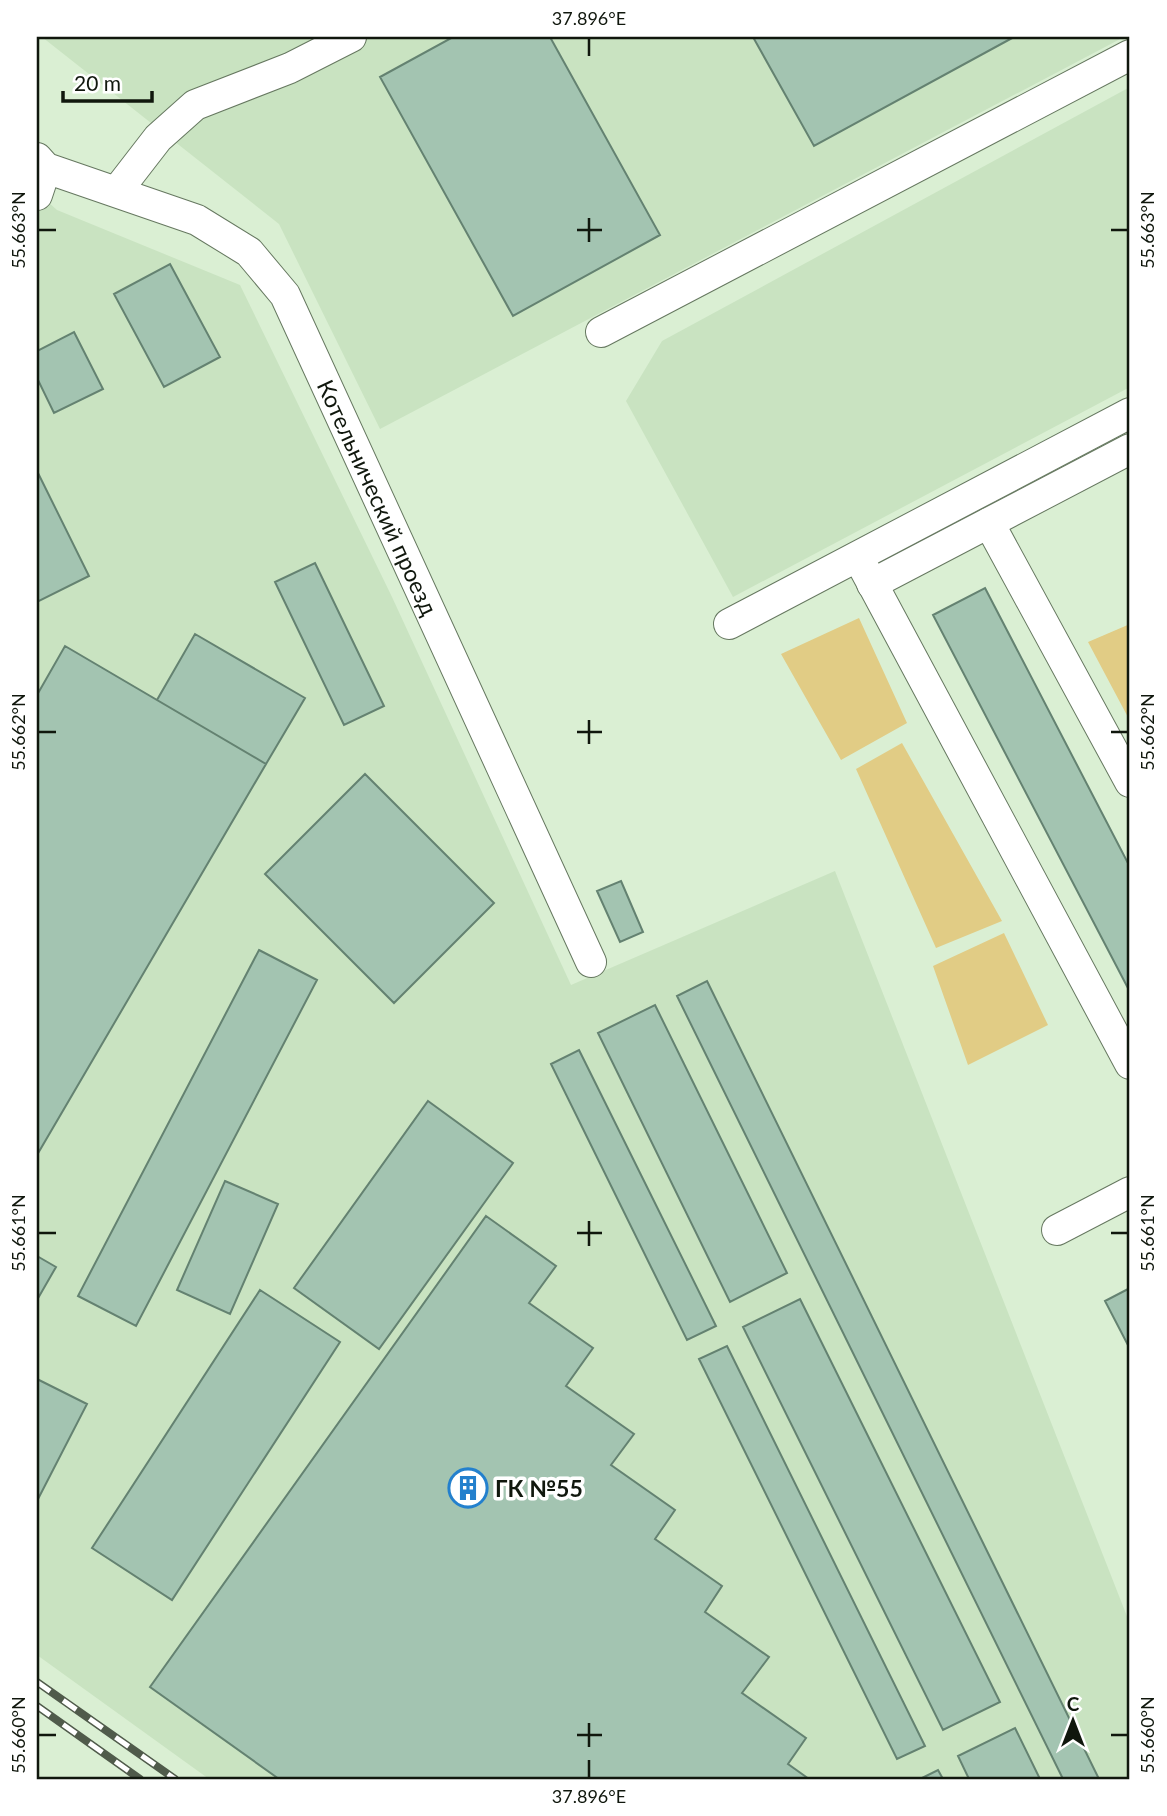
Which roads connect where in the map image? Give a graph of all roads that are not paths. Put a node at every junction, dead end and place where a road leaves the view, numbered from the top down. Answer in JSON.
{"nodes":[{"id":1,"x":351,"y":37,"type":"edge"},
{"id":2,"x":1130,"y":55,"type":"edge"},
{"id":3,"x":40,"y":174,"type":"edge"},
{"id":4,"x":117,"y":191,"type":"junction"},
{"id":5,"x":601,"y":331,"type":"dead end"},
{"id":6,"x":1130,"y":413,"type":"edge"},
{"id":7,"x":1128,"y":456,"type":"edge"},
{"id":8,"x":989,"y":523,"type":"junction"},
{"id":9,"x":858,"y":557,"type":"junction"},
{"id":10,"x":872,"y":584,"type":"junction"},
{"id":11,"x":729,"y":624,"type":"dead end"},
{"id":12,"x":1130,"y":782,"type":"edge"},
{"id":13,"x":591,"y":962,"type":"dead end"},
{"id":14,"x":1130,"y":1064,"type":"edge"},
{"id":15,"x":1130,"y":1192,"type":"edge"},
{"id":16,"x":1057,"y":1230,"type":"dead end"}],
"edges":[{"from":1,"to":4,"type":"street"},
{"from":2,"to":5,"type":"street"},
{"from":3,"to":4,"type":"street","name":"Котельнический проезд"},
{"from":4,"to":13,"type":"street","name":"Котельнический проезд"},
{"from":6,"to":9,"type":"street"},
{"from":7,"to":8,"type":"street"},
{"from":8,"to":10,"type":"street"},
{"from":8,"to":12,"type":"street"},
{"from":9,"to":10,"type":"street"},
{"from":9,"to":11,"type":"street"},
{"from":10,"to":14,"type":"street"},
{"from":15,"to":16,"type":"street"}]}
